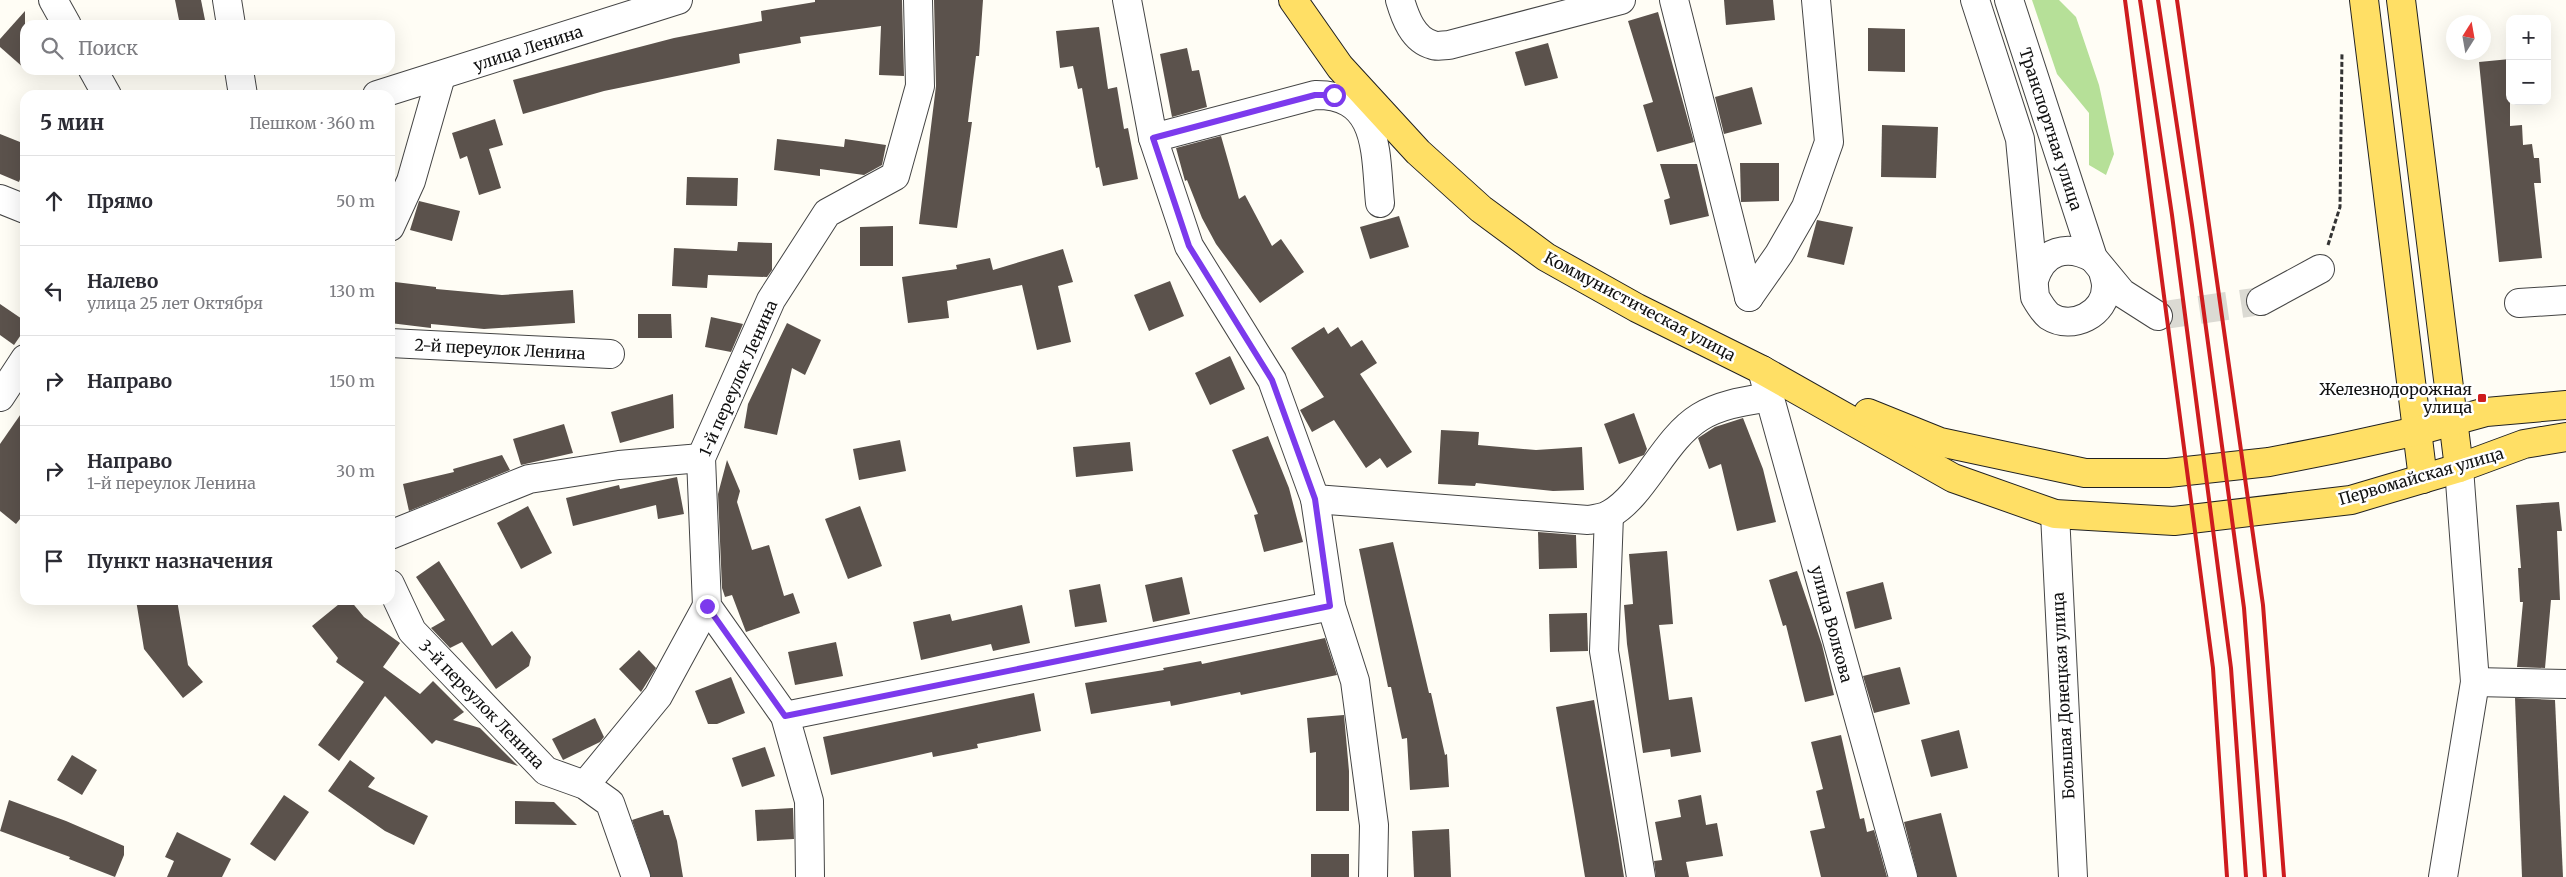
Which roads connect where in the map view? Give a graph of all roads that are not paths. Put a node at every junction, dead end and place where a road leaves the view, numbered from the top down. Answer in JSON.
{"nodes":[{"id":1,"x":53,"y":0,"type":"edge"},
{"id":2,"x":227,"y":0,"type":"edge"},
{"id":3,"x":678,"y":0,"type":"edge"},
{"id":4,"x":918,"y":0,"type":"edge"},
{"id":5,"x":1127,"y":0,"type":"edge"},
{"id":6,"x":1293,"y":0,"type":"edge"},
{"id":7,"x":1400,"y":0,"type":"edge"},
{"id":8,"x":1621,"y":0,"type":"edge"},
{"id":9,"x":1674,"y":0,"type":"edge"},
{"id":10,"x":1816,"y":0,"type":"edge"},
{"id":11,"x":1974,"y":0,"type":"edge"},
{"id":12,"x":2010,"y":0,"type":"edge"},
{"id":13,"x":2364,"y":0,"type":"edge"},
{"id":14,"x":2401,"y":0,"type":"edge"},
{"id":15,"x":65,"y":20,"type":"edge"},
{"id":16,"x":230,"y":20,"type":"edge"},
{"id":17,"x":96,"y":75,"type":"edge"},
{"id":18,"x":240,"y":75,"type":"edge"},
{"id":19,"x":441,"y":76,"type":"junction"},
{"id":20,"x":104,"y":90,"type":"edge"},
{"id":21,"x":242,"y":90,"type":"edge"},
{"id":22,"x":394,"y":90,"type":"edge"},
{"id":23,"x":1153,"y":138,"type":"junction"},
{"id":24,"x":0,"y":199,"type":"edge"},
{"id":25,"x":1380,"y":203,"type":"dead end"},
{"id":26,"x":20,"y":207,"type":"edge"},
{"id":27,"x":395,"y":216,"type":"edge"},
{"id":28,"x":2098,"y":264,"type":"junction"},
{"id":29,"x":2320,"y":269,"type":"road end"},
{"id":30,"x":2034,"y":280,"type":"junction"},
{"id":31,"x":2566,"y":300,"type":"edge"},
{"id":32,"x":2261,"y":301,"type":"tunnel mouth"},
{"id":33,"x":2519,"y":303,"type":"dead end"},
{"id":34,"x":2158,"y":316,"type":"tunnel mouth"},
{"id":35,"x":395,"y":343,"type":"edge"},
{"id":36,"x":610,"y":354,"type":"dead end"},
{"id":37,"x":20,"y":367,"type":"edge"},
{"id":38,"x":1762,"y":370,"type":"junction"},
{"id":39,"x":0,"y":397,"type":"edge"},
{"id":40,"x":1770,"y":397,"type":"junction"},
{"id":41,"x":2566,"y":405,"type":"edge"},
{"id":42,"x":2453,"y":420,"type":"junction"},
{"id":43,"x":2418,"y":431,"type":"junction"},
{"id":44,"x":2566,"y":437,"type":"edge"},
{"id":45,"x":701,"y":458,"type":"junction"},
{"id":46,"x":2459,"y":468,"type":"junction"},
{"id":47,"x":2423,"y":479,"type":"junction"},
{"id":48,"x":1315,"y":499,"type":"junction"},
{"id":49,"x":2055,"y":514,"type":"junction"},
{"id":50,"x":1609,"y":515,"type":"junction"},
{"id":51,"x":2174,"y":521,"type":"joint"},
{"id":52,"x":395,"y":533,"type":"edge"},
{"id":53,"x":395,"y":595,"type":"edge"},
{"id":54,"x":707,"y":606,"type":"junction"},
{"id":55,"x":1330,"y":606,"type":"junction"},
{"id":56,"x":2475,"y":682,"type":"junction"},
{"id":57,"x":2566,"y":684,"type":"edge"},
{"id":58,"x":785,"y":716,"type":"junction"},
{"id":59,"x":585,"y":785,"type":"junction"},
{"id":60,"x":636,"y":877,"type":"edge"},
{"id":61,"x":810,"y":877,"type":"edge"},
{"id":62,"x":1373,"y":877,"type":"edge"},
{"id":63,"x":1641,"y":877,"type":"edge"},
{"id":64,"x":1902,"y":877,"type":"edge"},
{"id":65,"x":2073,"y":877,"type":"edge"},
{"id":66,"x":2444,"y":877,"type":"edge"}],
"edges":[{"from":1,"to":15,"type":"street"},
{"from":2,"to":16,"type":"street"},
{"from":3,"to":19,"type":"street","name":"улица Ленина"},
{"from":4,"to":45,"type":"street","name":"1-й переулок Ленина"},
{"from":5,"to":23,"type":"street"},
{"from":6,"to":38,"type":"main road","name":"Коммунистическая улица"},
{"from":7,"to":8,"type":"street"},
{"from":9,"to":10,"type":"street"},
{"from":11,"to":30,"type":"street","name":"Транспортная улица"},
{"from":12,"to":28,"type":"street","name":"Транспортная улица"},
{"from":13,"to":43,"type":"main road"},
{"from":14,"to":42,"type":"main road"},
{"from":17,"to":20,"type":"street"},
{"from":18,"to":21,"type":"street"},
{"from":19,"to":22,"type":"street","name":"улица Ленина"},
{"from":19,"to":27,"type":"street"},
{"from":23,"to":25,"type":"street"},
{"from":23,"to":48,"type":"street"},
{"from":24,"to":26,"type":"street"},
{"from":28,"to":30,"type":"street"},
{"from":28,"to":30,"type":"street","name":"Транспортная улица"},
{"from":28,"to":34,"type":"street"},
{"from":29,"to":32,"type":"street"},
{"from":31,"to":33,"type":"street"},
{"from":35,"to":36,"type":"street","name":"2-й переулок Ленина"},
{"from":37,"to":39,"type":"street"},
{"from":38,"to":40,"type":"street","name":"улица Волкова"},
{"from":38,"to":43,"type":"main road","name":"Коммунистическая улица"},
{"from":38,"to":49,"type":"main road","name":"Коммунистическая улица"},
{"from":40,"to":50,"type":"street"},
{"from":40,"to":64,"type":"street","name":"улица Волкова"},
{"from":41,"to":42,"type":"main road"},
{"from":42,"to":43,"type":"main road"},
{"from":42,"to":46,"type":"main road"},
{"from":43,"to":47,"type":"main road"},
{"from":44,"to":46,"type":"main road","name":"Первомайская улица"},
{"from":45,"to":52,"type":"street"},
{"from":45,"to":54,"type":"street","name":"1-й переулок Ленина"},
{"from":46,"to":47,"type":"main road","name":"Первомайская улица"},
{"from":46,"to":56,"type":"street"},
{"from":47,"to":51,"type":"main road","name":"Первомайская улица"},
{"from":48,"to":50,"type":"street"},
{"from":48,"to":55,"type":"street"},
{"from":49,"to":51,"type":"main road","name":"Коммунистическая улица"},
{"from":49,"to":65,"type":"street","name":"Большая Донецкая улица"},
{"from":50,"to":63,"type":"street"},
{"from":53,"to":59,"type":"street","name":"3-й переулок Ленина"},
{"from":54,"to":58,"type":"street"},
{"from":54,"to":59,"type":"street"},
{"from":55,"to":58,"type":"street"},
{"from":55,"to":62,"type":"street"},
{"from":56,"to":57,"type":"street"},
{"from":56,"to":66,"type":"street"},
{"from":58,"to":61,"type":"street"},
{"from":59,"to":60,"type":"street","name":"3-й переулок Ленина"}]}
